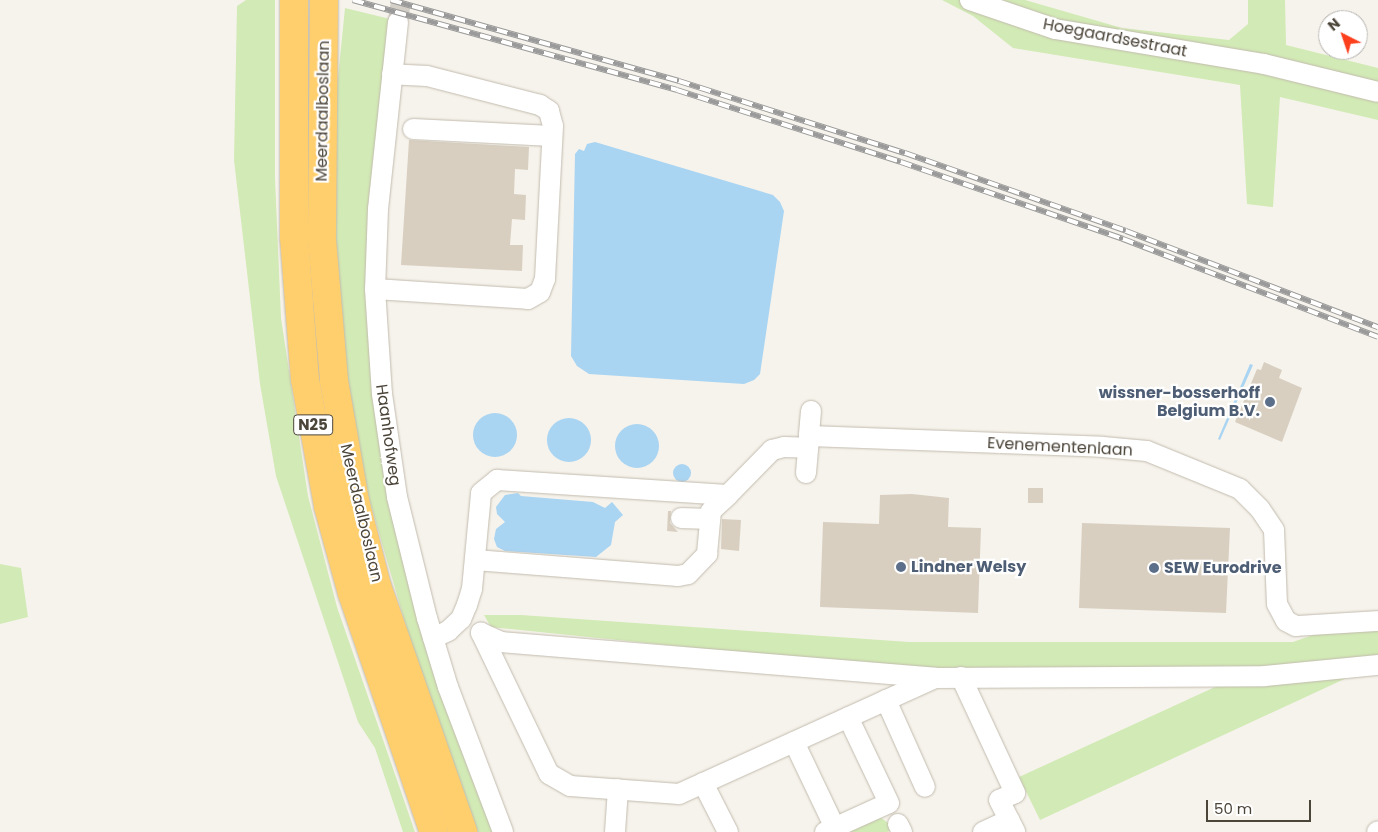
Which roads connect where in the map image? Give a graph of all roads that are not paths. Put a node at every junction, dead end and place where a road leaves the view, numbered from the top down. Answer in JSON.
{"nodes":[{"id":1,"x":294,"y":0,"type":"edge"},
{"id":2,"x":970,"y":0,"type":"edge"},
{"id":3,"x":324,"y":2,"type":"edge"},
{"id":4,"x":398,"y":22,"type":"tunnel mouth"},
{"id":5,"x":392,"y":74,"type":"junction"},
{"id":6,"x":1378,"y":92,"type":"edge"},
{"id":7,"x":412,"y":129,"type":"dead end"},
{"id":8,"x":552,"y":136,"type":"junction"},
{"id":9,"x":375,"y":289,"type":"junction"},
{"id":10,"x":810,"y":411,"type":"dead end"},
{"id":11,"x":809,"y":442,"type":"junction"},
{"id":12,"x":806,"y":473,"type":"dead end"},
{"id":13,"x":728,"y":494,"type":"junction"},
{"id":14,"x":681,"y":518,"type":"dead end"},
{"id":15,"x":710,"y":519,"type":"junction"},
{"id":16,"x":475,"y":560,"type":"junction"},
{"id":17,"x":461,"y":619,"type":"junction"},
{"id":18,"x":1378,"y":621,"type":"edge"},
{"id":19,"x":481,"y":633,"type":"junction"},
{"id":20,"x":432,"y":638,"type":"junction"},
{"id":21,"x":1378,"y":665,"type":"edge"},
{"id":22,"x":961,"y":677,"type":"junction"},
{"id":23,"x":936,"y":678,"type":"junction"},
{"id":24,"x":886,"y":700,"type":"junction"},
{"id":25,"x":848,"y":717,"type":"junction"},
{"id":26,"x":794,"y":742,"type":"junction"},
{"id":27,"x":703,"y":783,"type":"junction"},
{"id":28,"x":925,"y":787,"type":"dead end"},
{"id":29,"x":618,"y":789,"type":"junction"},
{"id":30,"x":1012,"y":826,"type":"edge"},
{"id":31,"x":832,"y":830,"type":"edge"},
{"id":32,"x":434,"y":832,"type":"edge"},
{"id":33,"x":464,"y":832,"type":"edge"},
{"id":34,"x":503,"y":832,"type":"edge"},
{"id":35,"x":615,"y":832,"type":"edge"},
{"id":36,"x":728,"y":832,"type":"edge"},
{"id":37,"x":983,"y":832,"type":"edge"}],
"edges":[{"from":1,"to":32,"type":"highway","name":"Meerdaalboslaan","number":"N25"},
{"from":2,"to":6,"type":"street","name":"Hoegaardsestraat"},
{"from":3,"to":33,"type":"highway","name":"Meerdaalboslaan","number":"N25"},
{"from":4,"to":5,"type":"street","name":"Haanhofweg"},
{"from":5,"to":8,"type":"street"},
{"from":5,"to":9,"type":"street","name":"Haanhofweg"},
{"from":7,"to":8,"type":"street"},
{"from":8,"to":9,"type":"street"},
{"from":9,"to":20,"type":"street","name":"Haanhofweg"},
{"from":10,"to":11,"type":"street"},
{"from":11,"to":12,"type":"street"},
{"from":11,"to":13,"type":"street","name":"Evenementenlaan"},
{"from":11,"to":18,"type":"street","name":"Evenementenlaan"},
{"from":13,"to":15,"type":"street","name":"Evenementenlaan"},
{"from":13,"to":16,"type":"street"},
{"from":14,"to":15,"type":"street"},
{"from":15,"to":16,"type":"street"},
{"from":16,"to":17,"type":"street"},
{"from":17,"to":19,"type":"street"},
{"from":17,"to":20,"type":"street"},
{"from":19,"to":23,"type":"street"},
{"from":19,"to":29,"type":"street"},
{"from":20,"to":34,"type":"street","name":"Haanhofweg"},
{"from":21,"to":22,"type":"street"},
{"from":22,"to":23,"type":"street"},
{"from":22,"to":30,"type":"street"},
{"from":23,"to":24,"type":"street"},
{"from":24,"to":25,"type":"street"},
{"from":24,"to":28,"type":"street"},
{"from":25,"to":26,"type":"street"},
{"from":25,"to":31,"type":"street"},
{"from":26,"to":27,"type":"street"},
{"from":26,"to":31,"type":"street"},
{"from":27,"to":29,"type":"street"},
{"from":27,"to":36,"type":"street"},
{"from":29,"to":35,"type":"street"},
{"from":30,"to":37,"type":"street"}]}
